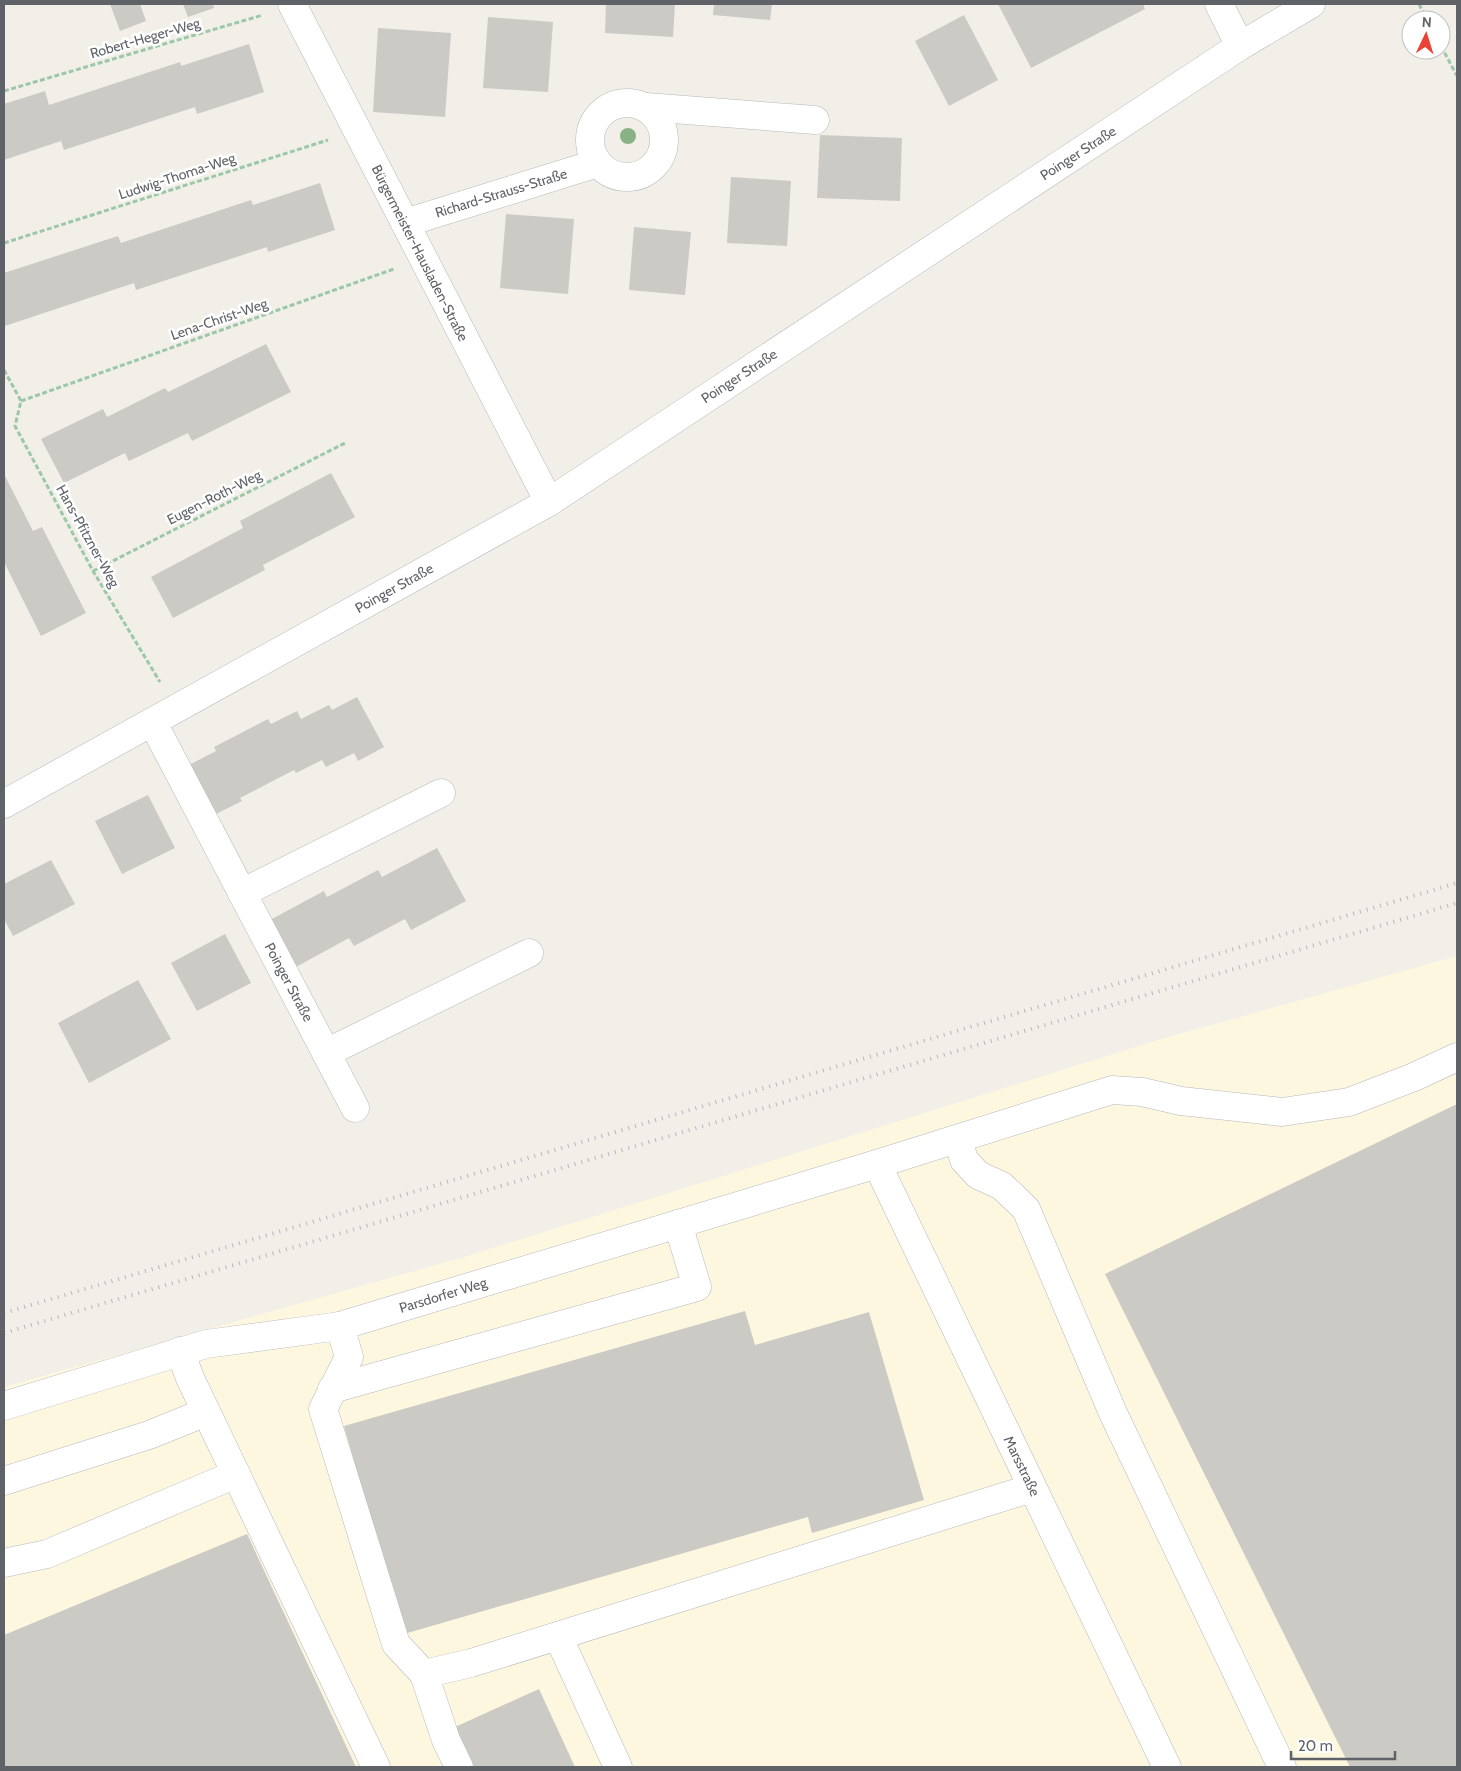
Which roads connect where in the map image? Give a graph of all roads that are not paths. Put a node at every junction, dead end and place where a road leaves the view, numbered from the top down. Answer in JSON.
{"nodes":[{"id":1,"x":1218,"y":4,"type":"edge"},
{"id":2,"x":1311,"y":4,"type":"edge"},
{"id":3,"x":292,"y":5,"type":"edge"},
{"id":4,"x":1240,"y":46,"type":"junction"},
{"id":5,"x":646,"y":108,"type":"junction"},
{"id":6,"x":815,"y":120,"type":"dead end"},
{"id":7,"x":598,"y":163,"type":"junction"},
{"id":8,"x":405,"y":223,"type":"junction"},
{"id":9,"x":548,"y":502,"type":"junction"},
{"id":10,"x":152,"y":722,"type":"junction"},
{"id":11,"x":441,"y":793,"type":"dead end"},
{"id":12,"x":4,"y":804,"type":"edge"},
{"id":13,"x":242,"y":893,"type":"junction"},
{"id":14,"x":529,"y":953,"type":"dead end"},
{"id":15,"x":326,"y":1053,"type":"junction"},
{"id":16,"x":1457,"y":1056,"type":"edge"},
{"id":17,"x":355,"y":1108,"type":"dead end"},
{"id":18,"x":958,"y":1139,"type":"junction"},
{"id":19,"x":877,"y":1164,"type":"junction"},
{"id":20,"x":678,"y":1224,"type":"junction"},
{"id":21,"x":340,"y":1326,"type":"junction"},
{"id":22,"x":180,"y":1351,"type":"junction"},
{"id":23,"x":332,"y":1389,"type":"junction"},
{"id":24,"x":4,"y":1406,"type":"edge"},
{"id":25,"x":206,"y":1412,"type":"junction"},
{"id":26,"x":236,"y":1474,"type":"junction"},
{"id":27,"x":4,"y":1481,"type":"edge"},
{"id":28,"x":1032,"y":1488,"type":"junction"},
{"id":29,"x":4,"y":1563,"type":"edge"},
{"id":30,"x":558,"y":1636,"type":"junction"},
{"id":31,"x":424,"y":1674,"type":"junction"},
{"id":32,"x":376,"y":1767,"type":"edge"},
{"id":33,"x":459,"y":1767,"type":"edge"},
{"id":34,"x":618,"y":1767,"type":"edge"},
{"id":35,"x":1167,"y":1767,"type":"edge"},
{"id":36,"x":1282,"y":1767,"type":"edge"}],
"edges":[{"from":1,"to":4,"type":"street"},
{"from":2,"to":4,"type":"street","name":"Poinger Straße"},
{"from":3,"to":8,"type":"street","name":"Bürgermeister-Hausladen-Straße"},
{"from":4,"to":9,"type":"street","name":"Poinger Straße"},
{"from":5,"to":6,"type":"street"},
{"from":5,"to":7,"type":"street"},
{"from":5,"to":7,"type":"street"},
{"from":7,"to":8,"type":"street","name":"Richard-Strauss-Straße"},
{"from":8,"to":9,"type":"street","name":"Bürgermeister-Hausladen-Straße"},
{"from":9,"to":10,"type":"street","name":"Poinger Straße"},
{"from":10,"to":12,"type":"street","name":"Poinger Straße"},
{"from":10,"to":13,"type":"street","name":"Poinger Straße"},
{"from":11,"to":13,"type":"street"},
{"from":13,"to":15,"type":"street","name":"Poinger Straße"},
{"from":14,"to":15,"type":"street"},
{"from":15,"to":17,"type":"street","name":"Poinger Straße"},
{"from":16,"to":18,"type":"street","name":"Parsdorfer Weg"},
{"from":18,"to":19,"type":"street","name":"Parsdorfer Weg"},
{"from":18,"to":36,"type":"street"},
{"from":19,"to":20,"type":"street","name":"Parsdorfer Weg"},
{"from":19,"to":28,"type":"street","name":"Marsstraße"},
{"from":20,"to":21,"type":"street","name":"Parsdorfer Weg"},
{"from":20,"to":23,"type":"street"},
{"from":21,"to":22,"type":"street","name":"Parsdorfer Weg"},
{"from":21,"to":23,"type":"street"},
{"from":22,"to":24,"type":"street","name":"Parsdorfer Weg"},
{"from":22,"to":25,"type":"street"},
{"from":23,"to":31,"type":"street"},
{"from":25,"to":26,"type":"street"},
{"from":25,"to":27,"type":"street"},
{"from":26,"to":29,"type":"street"},
{"from":26,"to":32,"type":"street"},
{"from":28,"to":30,"type":"street"},
{"from":28,"to":35,"type":"street","name":"Marsstraße"},
{"from":30,"to":31,"type":"street"},
{"from":30,"to":34,"type":"street"},
{"from":31,"to":33,"type":"street"}]}
